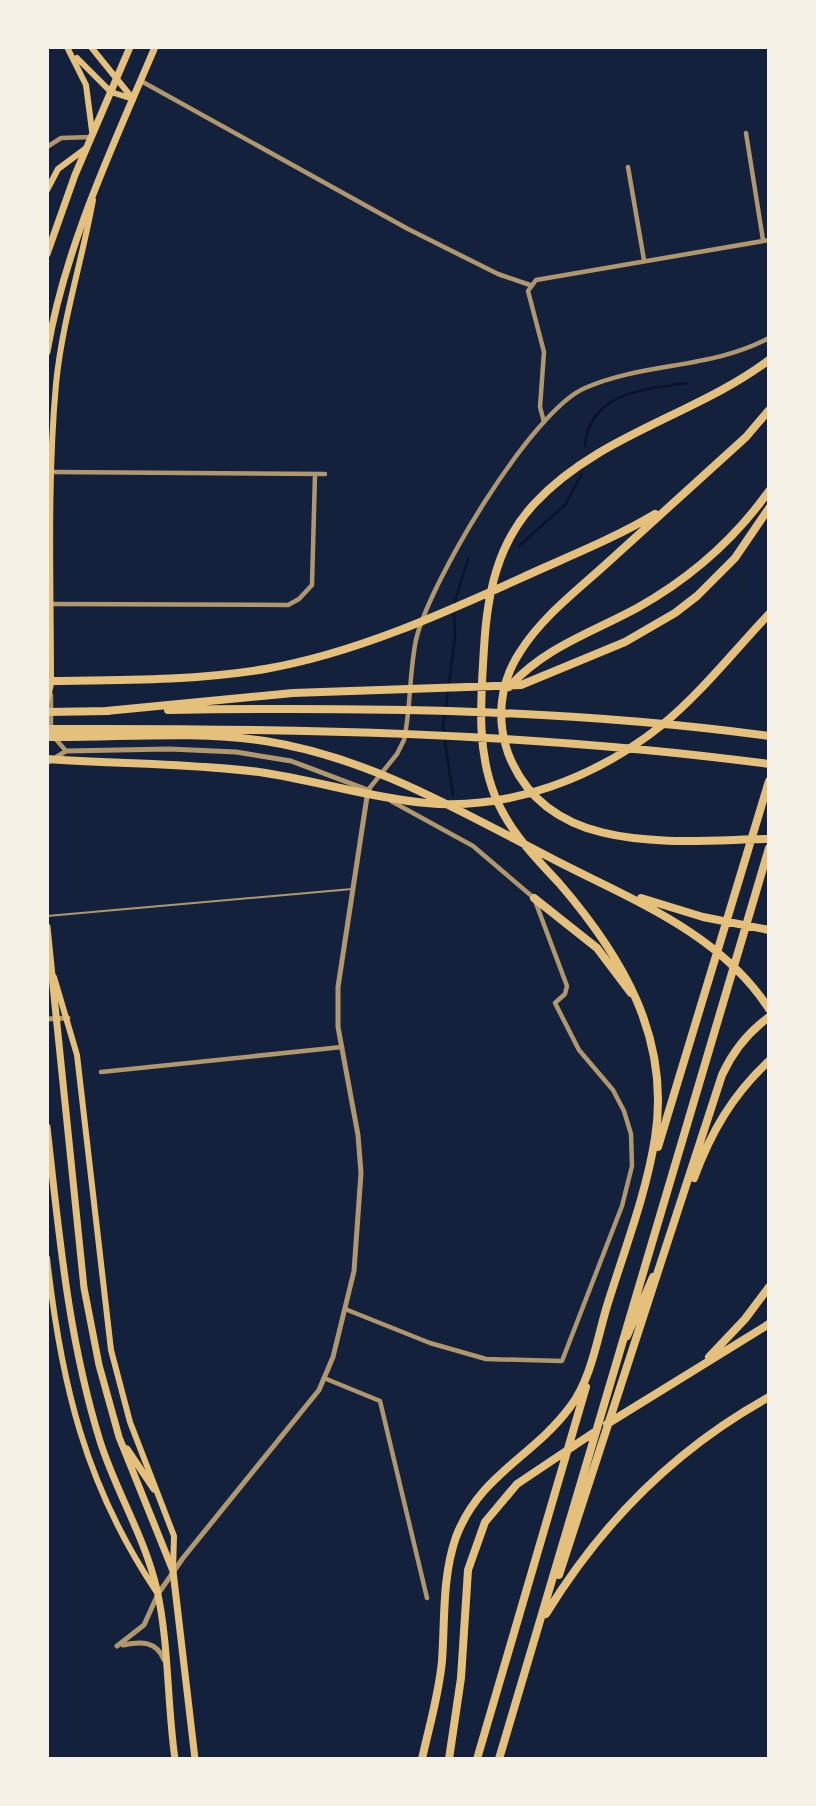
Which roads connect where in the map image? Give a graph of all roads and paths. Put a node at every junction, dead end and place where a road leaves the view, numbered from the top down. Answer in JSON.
{"nodes":[{"id":1,"x":68,"y":47,"type":"edge"},
{"id":2,"x":91,"y":47,"type":"edge"},
{"id":3,"x":130,"y":47,"type":"edge"},
{"id":4,"x":155,"y":47,"type":"edge"},
{"id":5,"x":117,"y":79,"type":"junction"},
{"id":6,"x":141,"y":80,"type":"junction"},
{"id":7,"x":111,"y":92,"type":"junction"},
{"id":8,"x":134,"y":99,"type":"junction"},
{"id":9,"x":746,"y":133,"type":"dead end"},
{"id":10,"x":92,"y":137,"type":"junction"},
{"id":11,"x":47,"y":147,"type":"edge"},
{"id":12,"x":87,"y":148,"type":"junction"},
{"id":13,"x":628,"y":167,"type":"dead end"},
{"id":14,"x":47,"y":190,"type":"edge"},
{"id":15,"x":95,"y":190,"type":"junction"},
{"id":16,"x":766,"y":240,"type":"edge"},
{"id":17,"x":47,"y":254,"type":"edge"},
{"id":18,"x":644,"y":260,"type":"junction"},
{"id":19,"x":530,"y":285,"type":"junction"},
{"id":20,"x":769,"y":338,"type":"edge"},
{"id":21,"x":47,"y":352,"type":"edge"},
{"id":22,"x":769,"y":360,"type":"edge"},
{"id":23,"x":769,"y":410,"type":"edge"},
{"id":24,"x":544,"y":422,"type":"junction"},
{"id":25,"x":52,"y":472,"type":"junction"},
{"id":26,"x":325,"y":474,"type":"dead end"},
{"id":27,"x":315,"y":475,"type":"junction"},
{"id":28,"x":769,"y":491,"type":"edge"},
{"id":29,"x":47,"y":501,"type":"edge"},
{"id":30,"x":673,"y":504,"type":"junction"},
{"id":31,"x":769,"y":508,"type":"edge"},
{"id":32,"x":51,"y":518,"type":"junction"},
{"id":33,"x":51,"y":604,"type":"junction"},
{"id":34,"x":769,"y":614,"type":"edge"},
{"id":35,"x":49,"y":682,"type":"edge"},
{"id":36,"x":503,"y":694,"type":"junction"},
{"id":37,"x":47,"y":701,"type":"edge"},
{"id":38,"x":106,"y":711,"type":"junction"},
{"id":39,"x":47,"y":712,"type":"edge"},
{"id":40,"x":47,"y":729,"type":"edge"},
{"id":41,"x":769,"y":736,"type":"edge"},
{"id":42,"x":47,"y":737,"type":"edge"},
{"id":43,"x":66,"y":751,"type":"junction"},
{"id":44,"x":47,"y":761,"type":"edge"},
{"id":45,"x":769,"y":764,"type":"edge"},
{"id":46,"x":769,"y":781,"type":"edge"},
{"id":47,"x":368,"y":790,"type":"junction"},
{"id":48,"x":769,"y":839,"type":"edge"},
{"id":49,"x":769,"y":848,"type":"edge"},
{"id":50,"x":353,"y":888,"type":"junction"},
{"id":51,"x":615,"y":889,"type":"junction"},
{"id":52,"x":534,"y":898,"type":"junction"},
{"id":53,"x":47,"y":916,"type":"edge"},
{"id":54,"x":47,"y":926,"type":"edge"},
{"id":55,"x":769,"y":930,"type":"edge"},
{"id":56,"x":52,"y":969,"type":"junction"},
{"id":57,"x":769,"y":1009,"type":"edge"},
{"id":58,"x":645,"y":1017,"type":"junction"},
{"id":59,"x":769,"y":1017,"type":"edge"},
{"id":60,"x":57,"y":1018,"type":"junction"},
{"id":61,"x":68,"y":1018,"type":"junction"},
{"id":62,"x":47,"y":1019,"type":"edge"},
{"id":63,"x":342,"y":1048,"type":"junction"},
{"id":64,"x":769,"y":1061,"type":"edge"},
{"id":65,"x":101,"y":1072,"type":"dead end"},
{"id":66,"x":47,"y":1127,"type":"edge"},
{"id":67,"x":47,"y":1258,"type":"edge"},
{"id":68,"x":769,"y":1287,"type":"edge"},
{"id":69,"x":345,"y":1310,"type":"junction"},
{"id":70,"x":769,"y":1324,"type":"edge"},
{"id":71,"x":613,"y":1369,"type":"junction"},
{"id":72,"x":324,"y":1378,"type":"junction"},
{"id":73,"x":676,"y":1382,"type":"junction"},
{"id":74,"x":769,"y":1397,"type":"edge"},
{"id":75,"x":119,"y":1437,"type":"junction"},
{"id":76,"x":155,"y":1489,"type":"junction"},
{"id":77,"x":173,"y":1571,"type":"junction"},
{"id":78,"x":158,"y":1594,"type":"junction"},
{"id":79,"x":427,"y":1598,"type":"dead end"},
{"id":80,"x":545,"y":1614,"type":"junction"},
{"id":81,"x":165,"y":1663,"type":"junction"},
{"id":82,"x":175,"y":1759,"type":"edge"},
{"id":83,"x":195,"y":1759,"type":"edge"},
{"id":84,"x":422,"y":1759,"type":"edge"},
{"id":85,"x":449,"y":1759,"type":"edge"},
{"id":86,"x":477,"y":1759,"type":"edge"},
{"id":87,"x":501,"y":1759,"type":"edge"}],
"edges":[{"from":1,"to":7,"type":"main road"},
{"from":1,"to":10,"type":"main road"},
{"from":2,"to":5,"type":"main road"},
{"from":3,"to":5,"type":"main road"},
{"from":4,"to":6,"type":"main road"},
{"from":5,"to":7,"type":"main road"},
{"from":5,"to":8,"type":"main road"},
{"from":6,"to":8,"type":"main road"},
{"from":6,"to":19,"type":"street"},
{"from":7,"to":8,"type":"main road"},
{"from":7,"to":10,"type":"main road"},
{"from":8,"to":15,"type":"main road"},
{"from":9,"to":16,"type":"street"},
{"from":10,"to":11,"type":"street"},
{"from":10,"to":12,"type":"main road"},
{"from":12,"to":14,"type":"main road"},
{"from":12,"to":17,"type":"main road"},
{"from":13,"to":18,"type":"street"},
{"from":15,"to":21,"type":"main road"},
{"from":15,"to":25,"type":"main road"},
{"from":16,"to":18,"type":"street"},
{"from":18,"to":19,"type":"street"},
{"from":19,"to":24,"type":"street"},
{"from":20,"to":24,"type":"street"},
{"from":22,"to":58,"type":"highway"},
{"from":23,"to":30,"type":"highway"},
{"from":24,"to":47,"type":"street"},
{"from":25,"to":27,"type":"street"},
{"from":25,"to":32,"type":"main road"},
{"from":26,"to":27,"type":"street"},
{"from":27,"to":33,"type":"street"},
{"from":28,"to":36,"type":"highway"},
{"from":29,"to":32,"type":"main road"},
{"from":30,"to":35,"type":"highway"},
{"from":30,"to":36,"type":"highway"},
{"from":31,"to":38,"type":"highway"},
{"from":32,"to":33,"type":"main road"},
{"from":33,"to":35,"type":"main road"},
{"from":34,"to":44,"type":"highway"},
{"from":35,"to":37,"type":"main road"},
{"from":35,"to":43,"type":"street"},
{"from":36,"to":48,"type":"highway"},
{"from":38,"to":39,"type":"highway"},
{"from":38,"to":41,"type":"highway"},
{"from":40,"to":45,"type":"highway"},
{"from":42,"to":51,"type":"highway"},
{"from":43,"to":44,"type":"street"},
{"from":43,"to":47,"type":"street"},
{"from":46,"to":86,"type":"highway"},
{"from":47,"to":50,"type":"street"},
{"from":47,"to":52,"type":"street"},
{"from":49,"to":71,"type":"highway"},
{"from":50,"to":53,"type":"lane"},
{"from":50,"to":63,"type":"street"},
{"from":51,"to":55,"type":"highway"},
{"from":51,"to":57,"type":"highway"},
{"from":52,"to":58,"type":"highway"},
{"from":52,"to":69,"type":"street"},
{"from":54,"to":56,"type":"main road"},
{"from":56,"to":60,"type":"main road"},
{"from":56,"to":61,"type":"main road"},
{"from":58,"to":84,"type":"highway"},
{"from":59,"to":80,"type":"highway"},
{"from":60,"to":61,"type":"street"},
{"from":60,"to":62,"type":"street"},
{"from":60,"to":75,"type":"main road"},
{"from":61,"to":76,"type":"main road"},
{"from":63,"to":65,"type":"street"},
{"from":63,"to":69,"type":"street"},
{"from":64,"to":71,"type":"highway"},
{"from":66,"to":78,"type":"main road"},
{"from":67,"to":78,"type":"main road"},
{"from":68,"to":73,"type":"highway"},
{"from":69,"to":72,"type":"street"},
{"from":70,"to":73,"type":"highway"},
{"from":71,"to":87,"type":"highway"},
{"from":72,"to":77,"type":"street"},
{"from":72,"to":79,"type":"street"},
{"from":73,"to":85,"type":"highway"},
{"from":74,"to":80,"type":"highway"},
{"from":75,"to":76,"type":"main road"},
{"from":75,"to":77,"type":"main road"},
{"from":76,"to":77,"type":"main road"},
{"from":77,"to":78,"type":"street"},
{"from":77,"to":83,"type":"main road"},
{"from":78,"to":81,"type":"main road"},
{"from":78,"to":81,"type":"street"},
{"from":80,"to":87,"type":"highway"},
{"from":81,"to":82,"type":"main road"}]}
